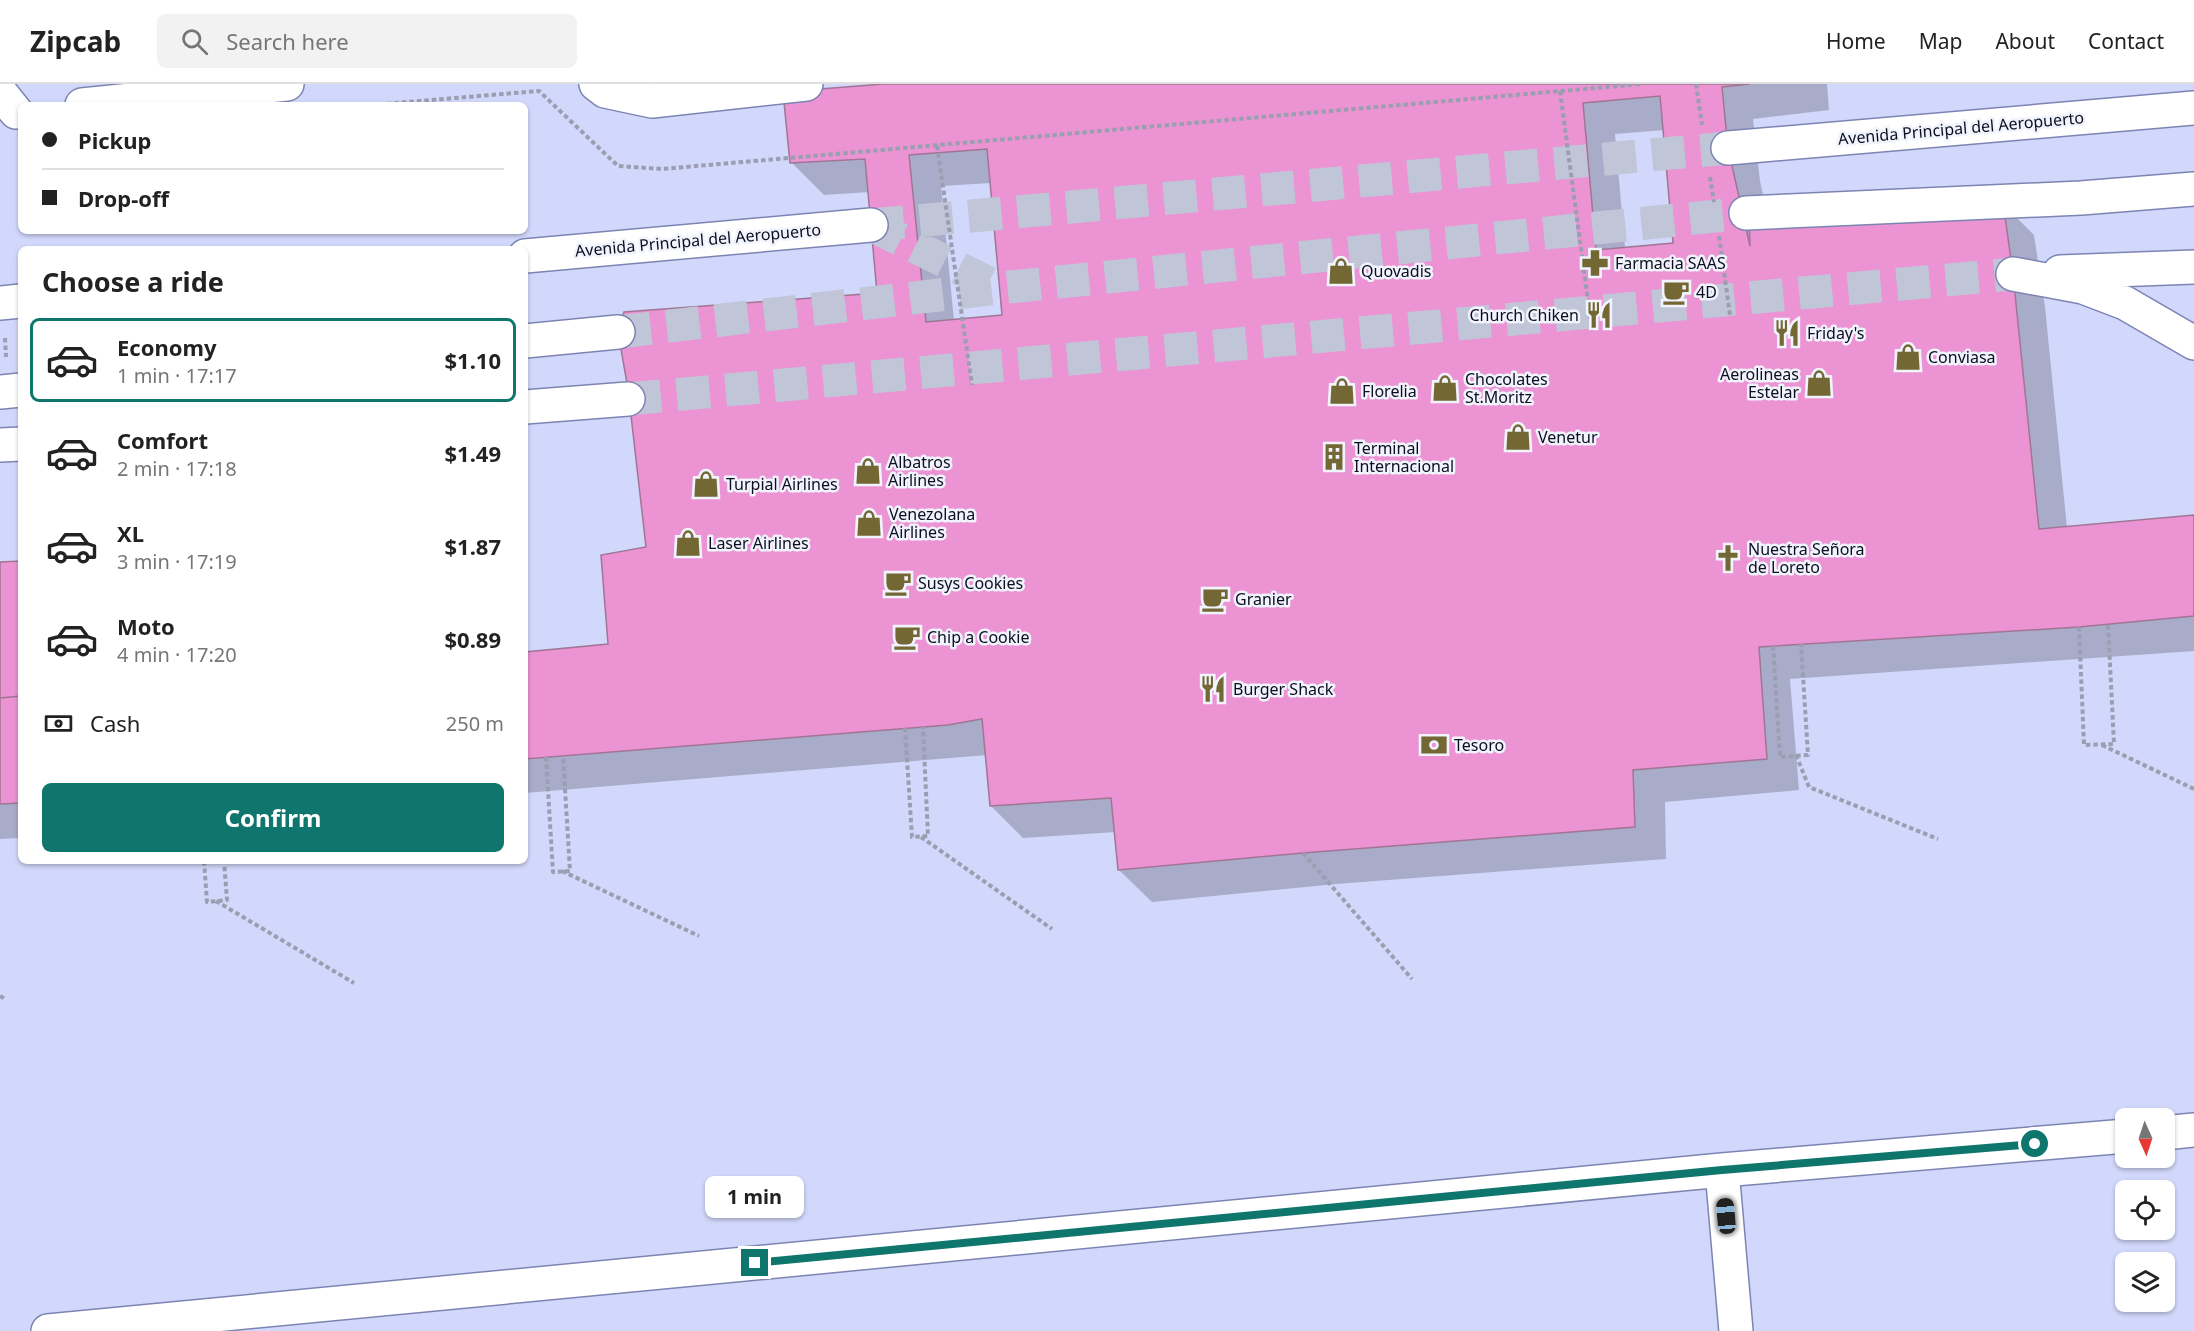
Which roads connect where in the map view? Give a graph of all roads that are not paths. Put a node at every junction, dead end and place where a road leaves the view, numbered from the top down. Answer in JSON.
{"nodes":[{"id":1,"x":287,"y":84,"type":"edge"},
{"id":2,"x":596,"y":84,"type":"edge"},
{"id":3,"x":806,"y":84,"type":"edge"},
{"id":4,"x":111,"y":102,"type":"edge"},
{"id":5,"x":2194,"y":108,"type":"edge"},
{"id":6,"x":1728,"y":148,"type":"tunnel mouth"},
{"id":7,"x":2194,"y":189,"type":"edge"},
{"id":8,"x":1746,"y":213,"type":"tunnel mouth"},
{"id":9,"x":871,"y":225,"type":"dead end"},
{"id":10,"x":528,"y":256,"type":"edge"},
{"id":11,"x":2194,"y":267,"type":"edge"},
{"id":12,"x":618,"y":332,"type":"tunnel mouth"},
{"id":13,"x":528,"y":341,"type":"edge"},
{"id":14,"x":2194,"y":343,"type":"edge"},
{"id":15,"x":628,"y":399,"type":"tunnel mouth"},
{"id":16,"x":528,"y":407,"type":"edge"},
{"id":17,"x":18,"y":444,"type":"edge"},
{"id":18,"x":0,"y":446,"type":"edge"},
{"id":19,"x":2194,"y":1130,"type":"edge"},
{"id":20,"x":2175,"y":1132,"type":"edge"},
{"id":21,"x":2115,"y":1137,"type":"edge"},
{"id":22,"x":1722,"y":1170,"type":"junction"},
{"id":23,"x":48,"y":1331,"type":"edge"},
{"id":24,"x":1736,"y":1331,"type":"edge"}],
"edges":[{"from":1,"to":4,"type":"lane"},
{"from":2,"to":3,"type":"lane"},
{"from":5,"to":6,"type":"lane","name":"Avenida Principal del Aeropuerto"},
{"from":7,"to":8,"type":"lane"},
{"from":9,"to":10,"type":"lane","name":"Avenida Principal del Aeropuerto"},
{"from":11,"to":14,"type":"lane"},
{"from":12,"to":13,"type":"lane"},
{"from":15,"to":16,"type":"lane"},
{"from":17,"to":18,"type":"lane"},
{"from":19,"to":20,"type":"lane"},
{"from":21,"to":22,"type":"lane"},
{"from":22,"to":23,"type":"lane"},
{"from":22,"to":24,"type":"lane"}]}
